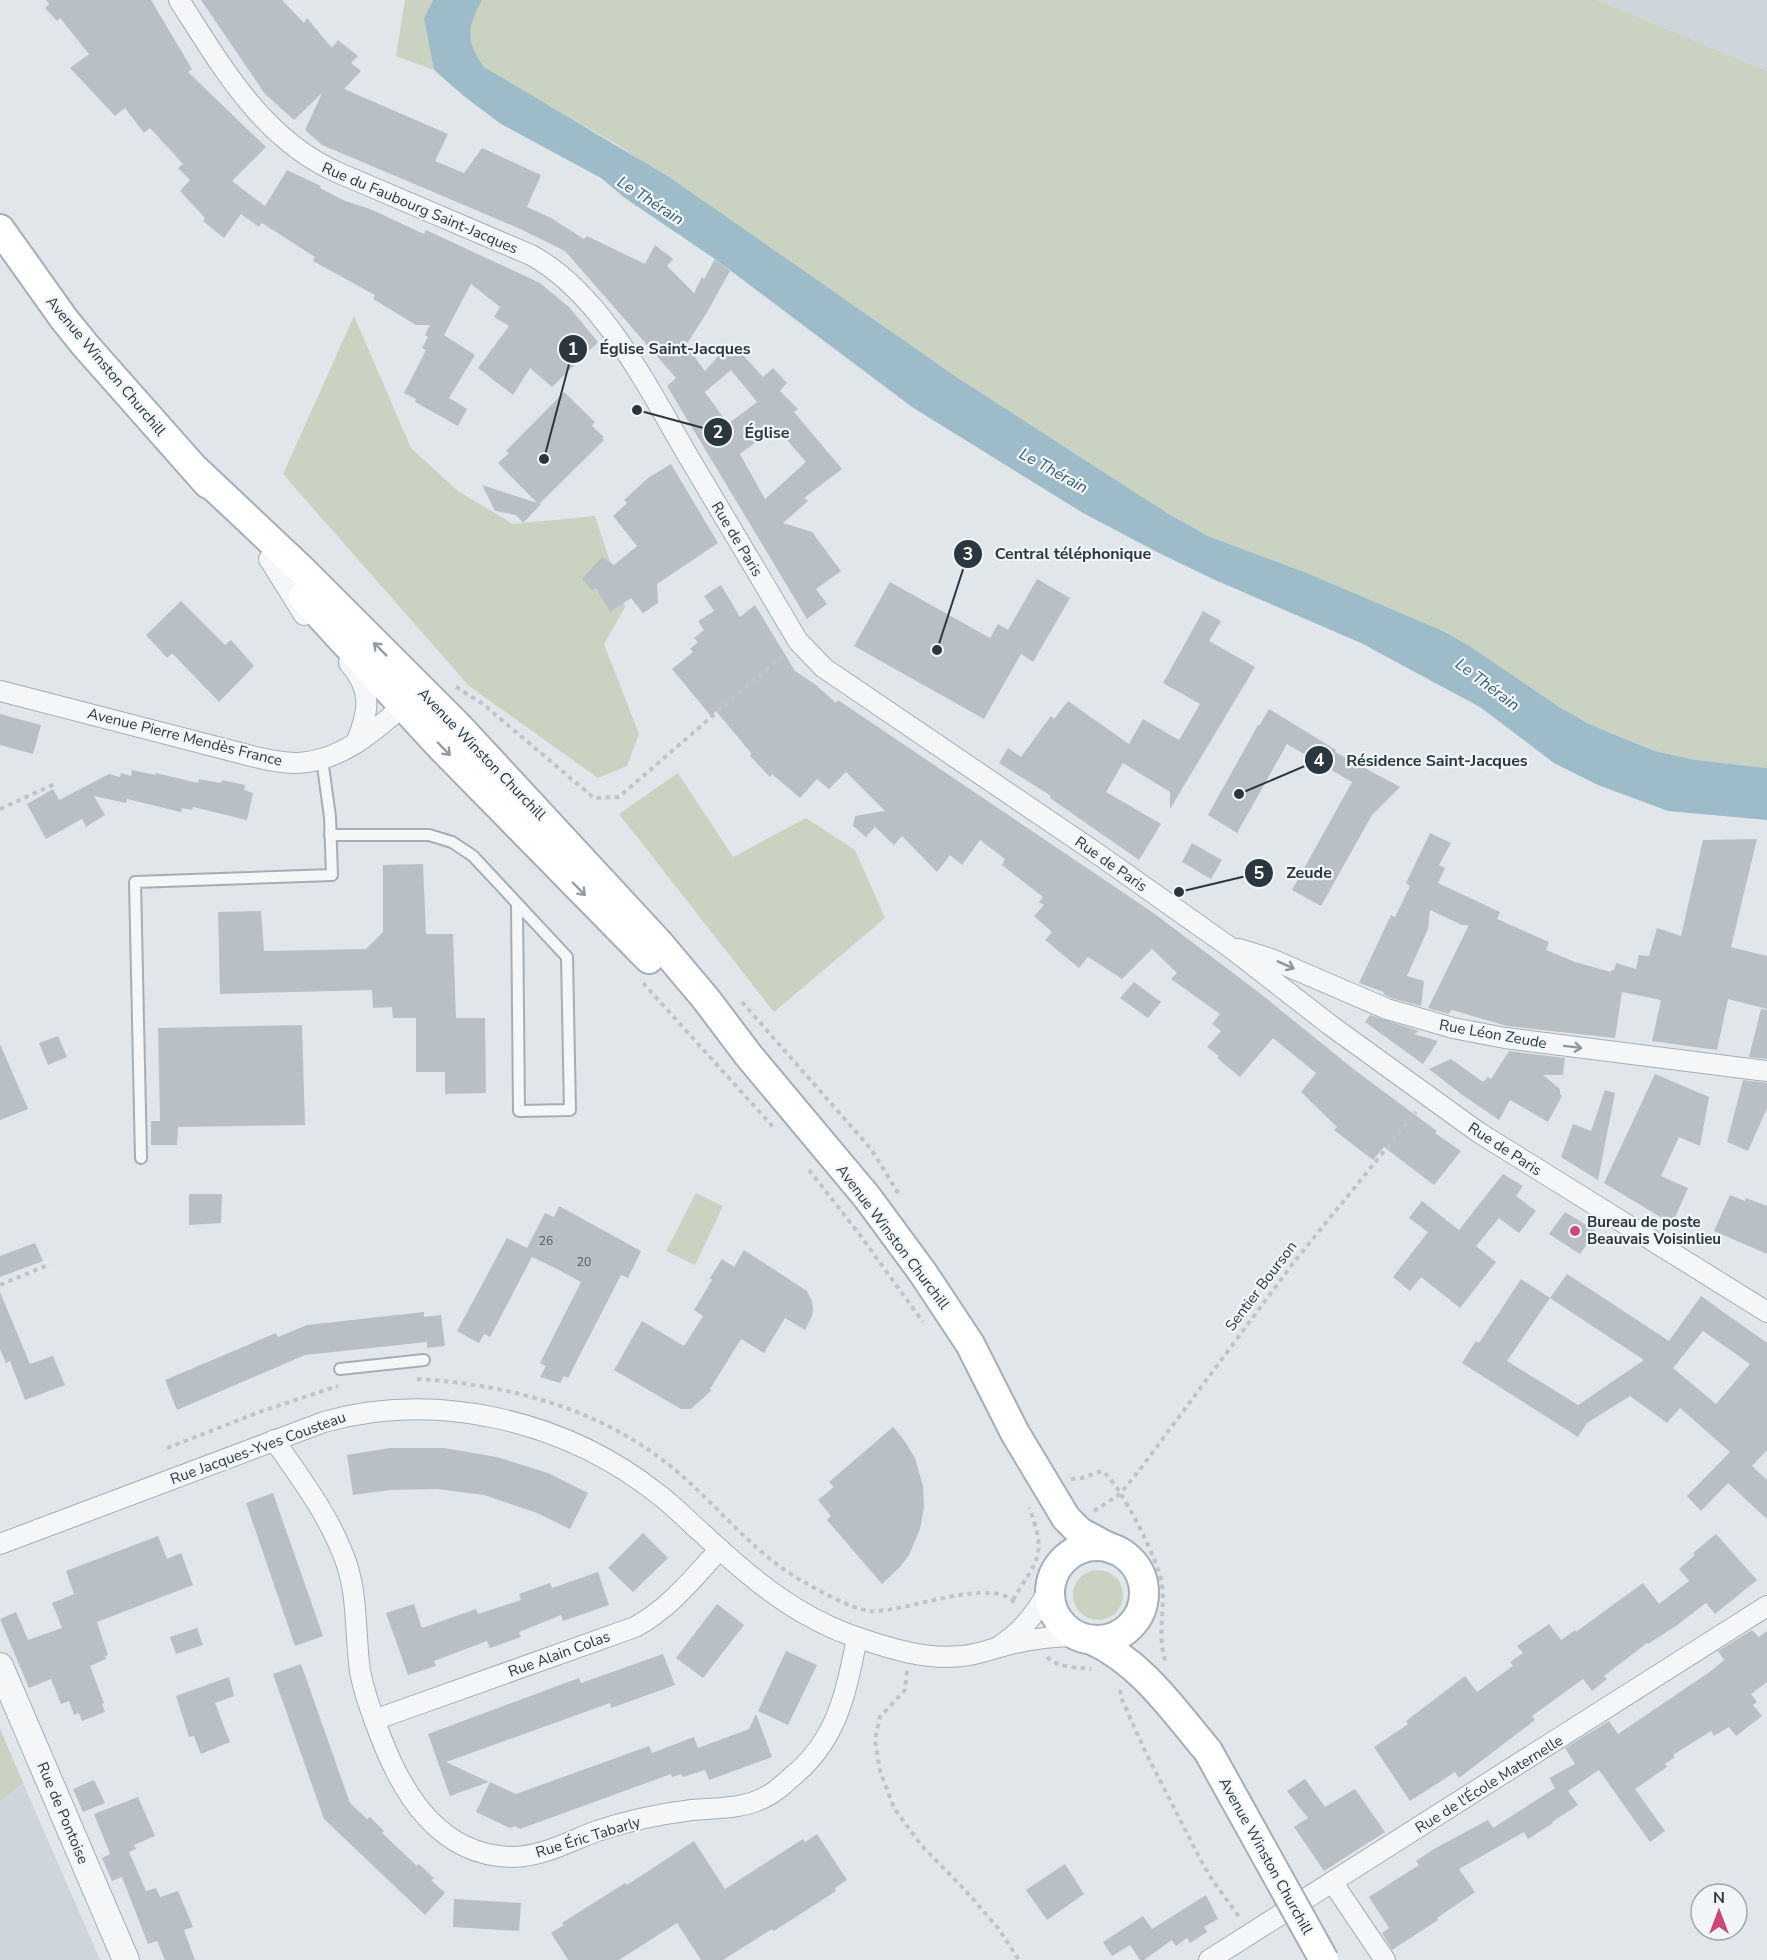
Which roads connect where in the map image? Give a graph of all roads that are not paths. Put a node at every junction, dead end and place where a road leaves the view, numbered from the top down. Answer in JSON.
{"nodes":[{"id":1,"x":179,"y":0,"type":"edge"},
{"id":2,"x":0,"y":229,"type":"edge"},
{"id":3,"x":604,"y":322,"type":"joint"},
{"id":4,"x":196,"y":470,"type":"junction"},
{"id":5,"x":268,"y":559,"type":"junction"},
{"id":6,"x":0,"y":690,"type":"edge"},
{"id":7,"x":412,"y":698,"type":"junction"},
{"id":8,"x":356,"y":743,"type":"junction"},
{"id":9,"x":322,"y":759,"type":"junction"},
{"id":10,"x":330,"y":835,"type":"junction"},
{"id":11,"x":517,"y":904,"type":"junction"},
{"id":12,"x":1231,"y":948,"type":"junction"},
{"id":13,"x":1767,"y":1071,"type":"edge"},
{"id":14,"x":141,"y":1158,"type":"dead end"},
{"id":15,"x":1767,"y":1312,"type":"edge"},
{"id":16,"x":424,"y":1360,"type":"dead end"},
{"id":17,"x":340,"y":1369,"type":"dead end"},
{"id":18,"x":1015,"y":1433,"type":"junction"},
{"id":19,"x":274,"y":1440,"type":"junction"},
{"id":20,"x":0,"y":1544,"type":"edge"},
{"id":21,"x":1112,"y":1549,"type":"junction"},
{"id":22,"x":720,"y":1550,"type":"junction"},
{"id":23,"x":1054,"y":1576,"type":"junction"},
{"id":24,"x":1767,"y":1606,"type":"edge"},
{"id":25,"x":1137,"y":1618,"type":"junction"},
{"id":26,"x":857,"y":1638,"type":"junction"},
{"id":27,"x":1085,"y":1638,"type":"junction"},
{"id":28,"x":996,"y":1648,"type":"junction"},
{"id":29,"x":0,"y":1666,"type":"edge"},
{"id":30,"x":374,"y":1720,"type":"junction"},
{"id":31,"x":1208,"y":1751,"type":"junction"},
{"id":32,"x":1333,"y":1883,"type":"junction"},
{"id":33,"x":126,"y":1960,"type":"edge"},
{"id":34,"x":1209,"y":1960,"type":"edge"},
{"id":35,"x":1324,"y":1960,"type":"edge"},
{"id":36,"x":1385,"y":1960,"type":"edge"}],
"edges":[{"from":1,"to":3,"type":"street","name":"Rue du Faubourg Saint-Jacques"},
{"from":2,"to":4,"type":"main road","name":"Avenue Winston Churchill"},
{"from":3,"to":12,"type":"street","name":"Rue de Paris"},
{"from":4,"to":5,"type":"main road","name":"Avenue Winston Churchill"},
{"from":7,"to":4,"type":"main road","name":"Avenue Winston Churchill","one_way":true},
{"from":5,"to":7,"type":"main road","name":"Avenue Winston Churchill"},
{"from":5,"to":8,"type":"street"},
{"from":6,"to":9,"type":"street","name":"Avenue Pierre Mendès France"},
{"from":7,"to":8,"type":"street","name":"Avenue Pierre Mendès France"},
{"from":7,"to":18,"type":"main road","name":"Avenue Winston Churchill"},
{"from":8,"to":9,"type":"street","name":"Avenue Pierre Mendès France"},
{"from":9,"to":10,"type":"lane"},
{"from":10,"to":11,"type":"lane"},
{"from":10,"to":14,"type":"lane"},
{"from":11,"to":11,"type":"lane"},
{"from":12,"to":13,"type":"street","name":"Rue Léon Zeude","one_way":true},
{"from":12,"to":15,"type":"street","name":"Rue de Paris"},
{"from":16,"to":17,"type":"lane"},
{"from":18,"to":21,"type":"main road","name":"Avenue Winston Churchill"},
{"from":18,"to":23,"type":"main road","name":"Avenue Winston Churchill"},
{"from":19,"to":20,"type":"street","name":"Rue Jacques-Yves Cousteau"},
{"from":19,"to":22,"type":"street","name":"Rue Jacques-Yves Cousteau"},
{"from":19,"to":30,"type":"street","name":"Rue Éric Tabarly"},
{"from":21,"to":23,"type":"main road"},
{"from":21,"to":25,"type":"main road"},
{"from":22,"to":26,"type":"street","name":"Rue Jacques-Yves Cousteau"},
{"from":22,"to":30,"type":"street","name":"Rue Alain Colas"},
{"from":23,"to":27,"type":"main road"},
{"from":23,"to":28,"type":"street"},
{"from":24,"to":32,"type":"street","name":"Rue de l'École Maternelle"},
{"from":25,"to":27,"type":"main road"},
{"from":25,"to":31,"type":"main road","name":"Avenue Winston Churchill"},
{"from":26,"to":28,"type":"street","name":"Rue Jacques-Yves Cousteau"},
{"from":26,"to":30,"type":"street","name":"Rue Éric Tabarly"},
{"from":27,"to":28,"type":"street","name":"Rue Jacques-Yves Cousteau"},
{"from":27,"to":31,"type":"main road","name":"Avenue Winston Churchill"},
{"from":29,"to":33,"type":"street","name":"Rue de Pontoise"},
{"from":31,"to":35,"type":"main road","name":"Avenue Winston Churchill","bridge":true},
{"from":32,"to":34,"type":"street","name":"Rue de l'École Maternelle"},
{"from":32,"to":36,"type":"street"}]}
